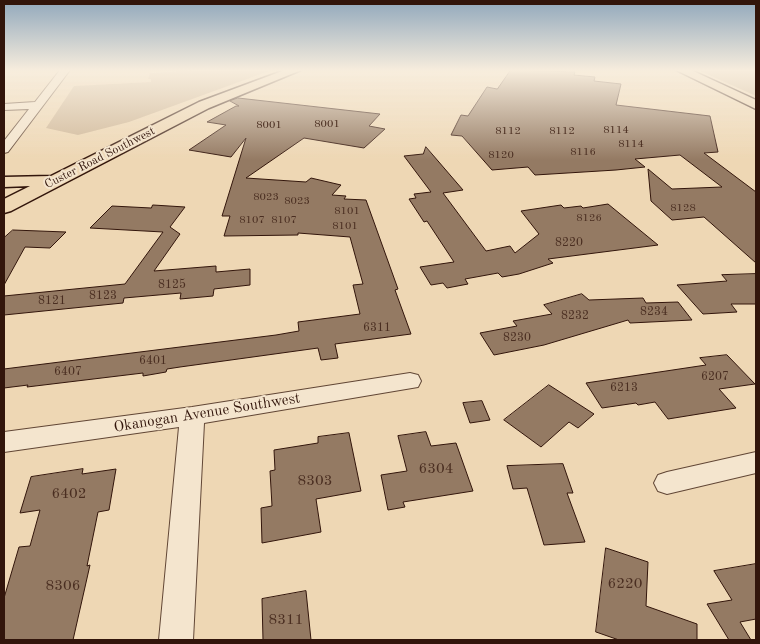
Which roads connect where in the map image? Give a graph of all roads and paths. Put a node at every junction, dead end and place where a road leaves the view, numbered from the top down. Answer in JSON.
{"nodes":[{"id":1,"x":42,"y":100,"type":"edge"},
{"id":2,"x":216,"y":100,"type":"edge"},
{"id":3,"x":38,"y":105,"type":"junction"},
{"id":4,"x":4,"y":107,"type":"edge"},
{"id":5,"x":4,"y":149,"type":"edge"},
{"id":6,"x":62,"y":178,"type":"junction"},
{"id":7,"x":4,"y":182,"type":"edge"},
{"id":8,"x":4,"y":207,"type":"edge"},
{"id":9,"x":410,"y":381,"type":"dead end"},
{"id":10,"x":192,"y":416,"type":"junction"},
{"id":11,"x":4,"y":442,"type":"edge"},
{"id":12,"x":756,"y":462,"type":"edge"},
{"id":13,"x":667,"y":483,"type":"dead end"},
{"id":14,"x":176,"y":640,"type":"edge"}],
"edges":[{"from":1,"to":3,"type":"street"},
{"from":2,"to":6,"type":"main road","name":"Custer Road Southwest"},
{"from":3,"to":4,"type":"street"},
{"from":3,"to":5,"type":"street"},
{"from":6,"to":7,"type":"main road"},
{"from":6,"to":8,"type":"main road","name":"Custer Road Southwest"},
{"from":9,"to":10,"type":"street","name":"Okanogan Avenue Southwest"},
{"from":10,"to":11,"type":"street","name":"Okanogan Avenue Southwest"},
{"from":10,"to":14,"type":"street"},
{"from":12,"to":13,"type":"street"}]}
